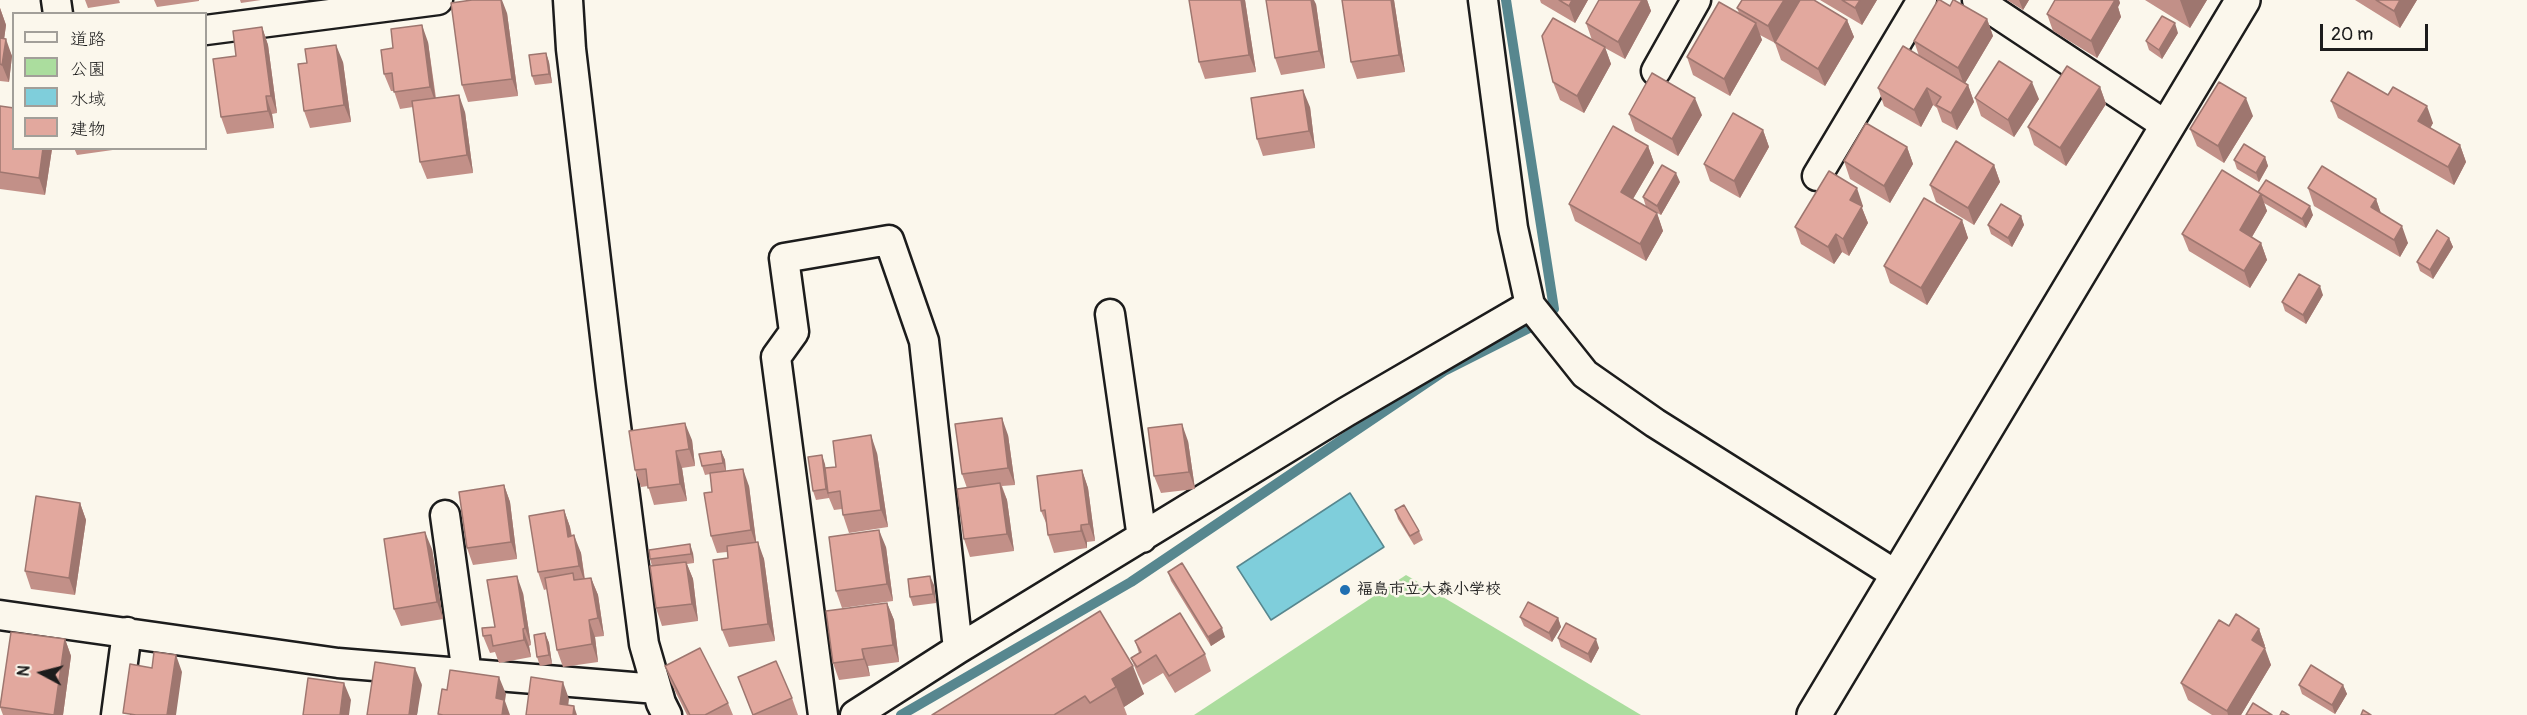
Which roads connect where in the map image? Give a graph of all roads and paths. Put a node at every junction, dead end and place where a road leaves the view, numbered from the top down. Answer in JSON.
{"nodes":[{"id":1,"x":438,"y":0,"type":"edge"},
{"id":2,"x":568,"y":0,"type":"edge"},
{"id":3,"x":1482,"y":0,"type":"edge"},
{"id":4,"x":1696,"y":0,"type":"edge"},
{"id":5,"x":1922,"y":0,"type":"edge"},
{"id":6,"x":1977,"y":0,"type":"edge"},
{"id":7,"x":2243,"y":0,"type":"edge"},
{"id":8,"x":207,"y":30,"type":"edge"},
{"id":9,"x":1656,"y":71,"type":"dead end"},
{"id":10,"x":2167,"y":126,"type":"junction"},
{"id":11,"x":1817,"y":176,"type":"dead end"},
{"id":12,"x":1530,"y":305,"type":"junction"},
{"id":13,"x":1110,"y":314,"type":"dead end"},
{"id":14,"x":445,"y":515,"type":"dead end"},
{"id":15,"x":1142,"y":538,"type":"junction"},
{"id":16,"x":1898,"y":576,"type":"junction"},
{"id":17,"x":0,"y":615,"type":"edge"},
{"id":18,"x":127,"y":632,"type":"junction"},
{"id":19,"x":958,"y":649,"type":"junction"},
{"id":20,"x":435,"y":672,"type":"junction"},
{"id":21,"x":467,"y":674,"type":"junction"},
{"id":22,"x":662,"y":702,"type":"edge"},
{"id":23,"x":116,"y":715,"type":"edge"},
{"id":24,"x":431,"y":715,"type":"edge"},
{"id":25,"x":823,"y":715,"type":"edge"},
{"id":26,"x":855,"y":715,"type":"edge"},
{"id":27,"x":1814,"y":715,"type":"edge"}],
"edges":[{"from":1,"to":8,"type":"street"},
{"from":2,"to":22,"type":"street"},
{"from":3,"to":12,"type":"street"},
{"from":4,"to":9,"type":"street"},
{"from":5,"to":11,"type":"street"},
{"from":6,"to":10,"type":"street"},
{"from":7,"to":10,"type":"street"},
{"from":10,"to":16,"type":"street"},
{"from":12,"to":15,"type":"street"},
{"from":12,"to":16,"type":"street"},
{"from":13,"to":15,"type":"street"},
{"from":14,"to":21,"type":"street"},
{"from":15,"to":19,"type":"street"},
{"from":16,"to":27,"type":"street"},
{"from":17,"to":18,"type":"street"},
{"from":18,"to":20,"type":"street"},
{"from":18,"to":23,"type":"street"},
{"from":19,"to":25,"type":"street"},
{"from":19,"to":26,"type":"street"},
{"from":20,"to":21,"type":"street"},
{"from":20,"to":24,"type":"street"},
{"from":21,"to":22,"type":"street"}]}
